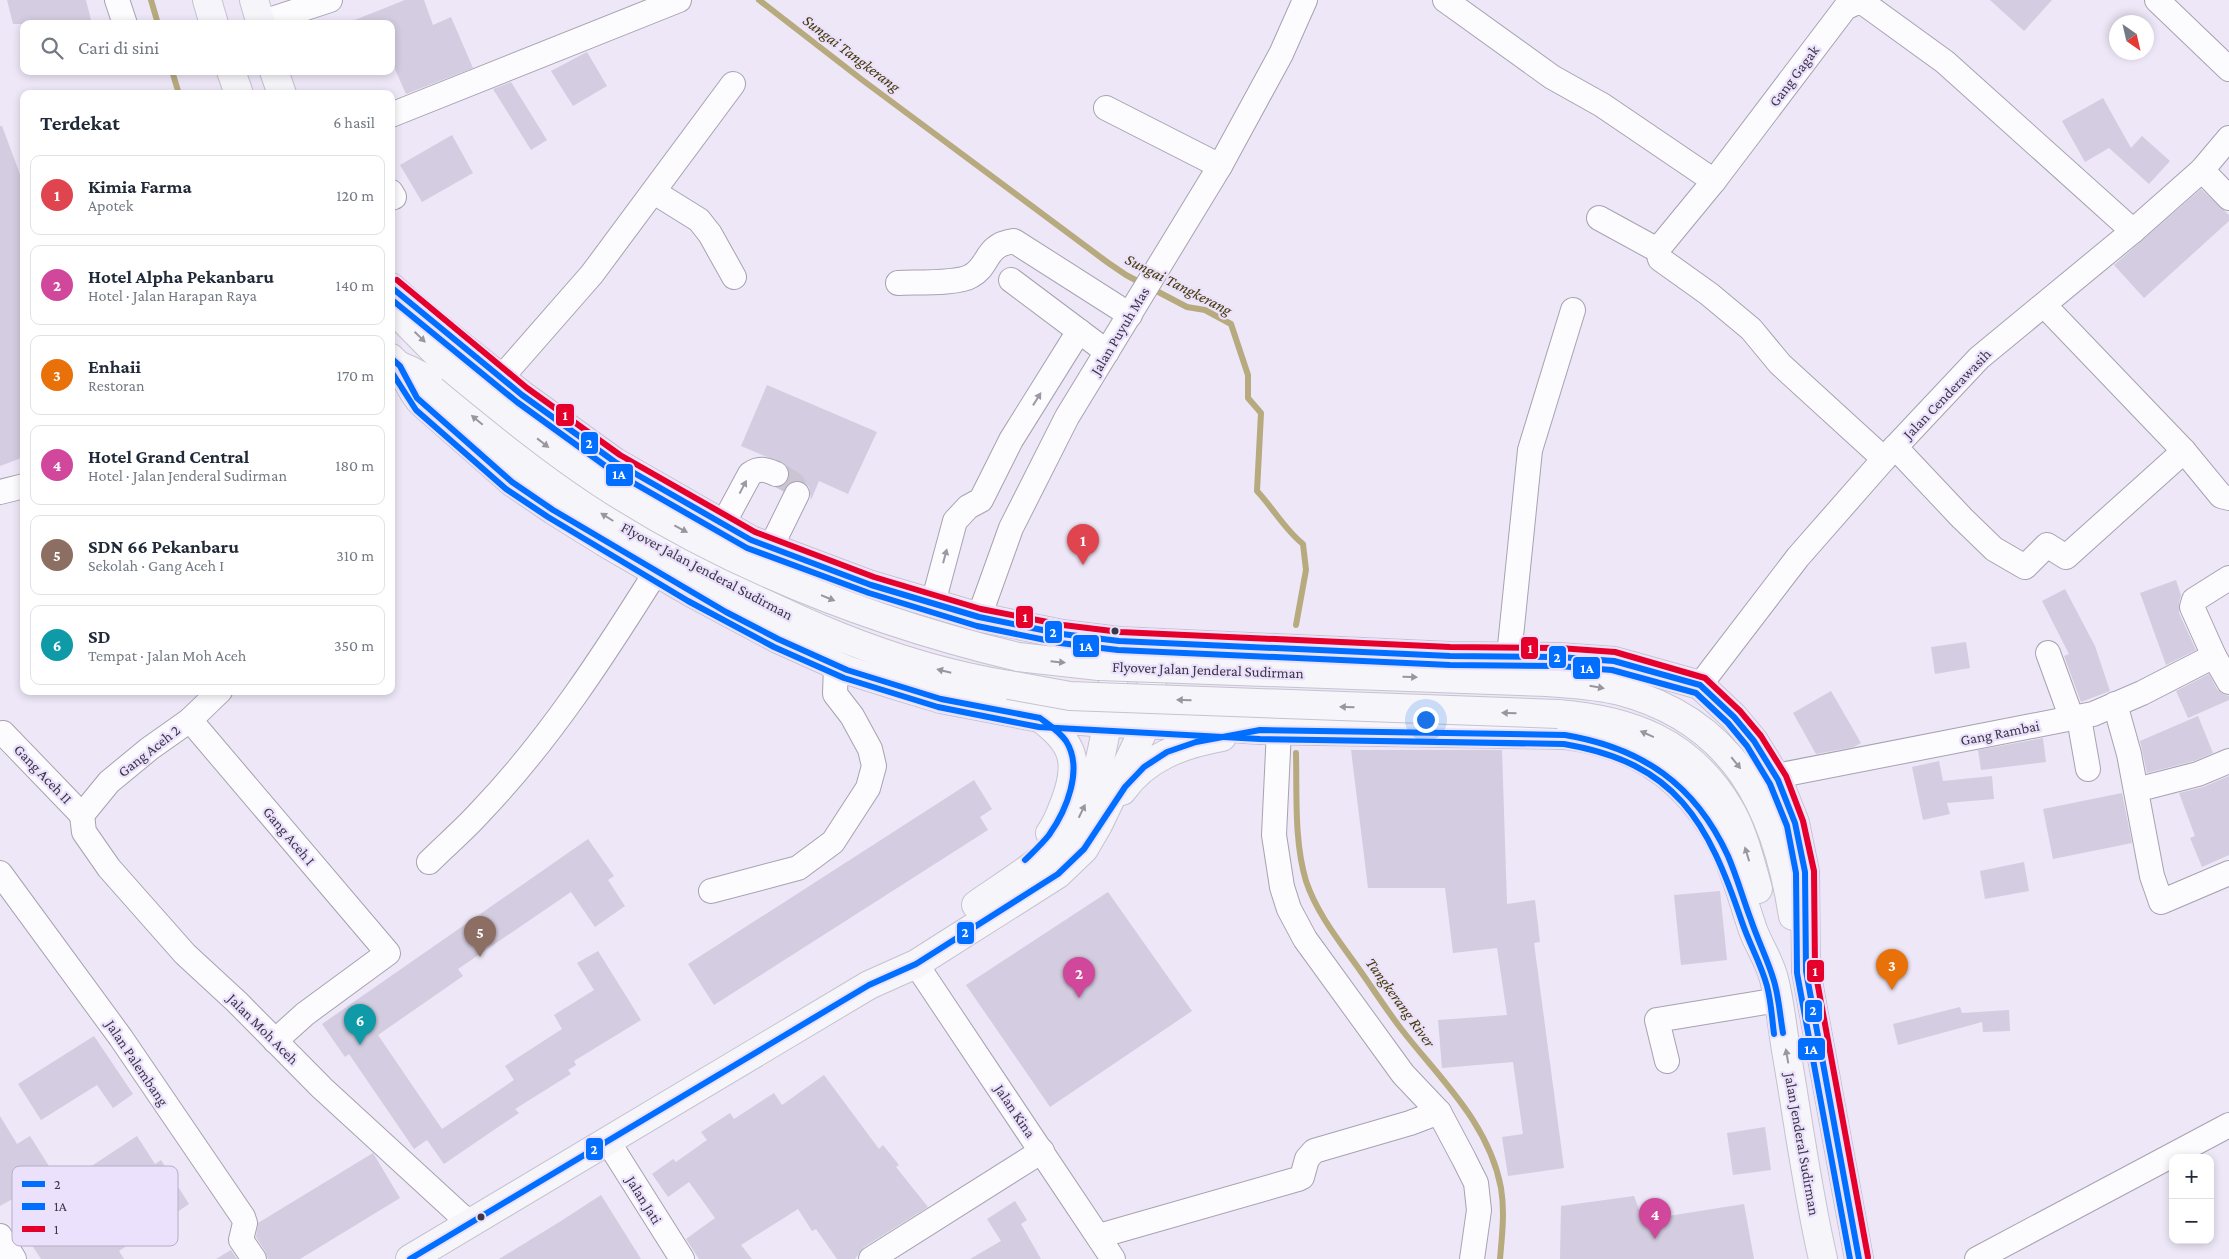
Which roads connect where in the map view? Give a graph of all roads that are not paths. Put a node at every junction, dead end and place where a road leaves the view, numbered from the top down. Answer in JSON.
{"nodes":[{"id":1,"x":117,"y":0,"type":"edge"},
{"id":2,"x":207,"y":0,"type":"edge"},
{"id":3,"x":254,"y":0,"type":"edge"},
{"id":4,"x":330,"y":0,"type":"edge"},
{"id":5,"x":678,"y":0,"type":"edge"},
{"id":6,"x":1305,"y":0,"type":"edge"},
{"id":7,"x":1445,"y":0,"type":"edge"},
{"id":8,"x":2157,"y":0,"type":"edge"},
{"id":9,"x":1847,"y":2,"type":"edge"},
{"id":10,"x":124,"y":20,"type":"edge"},
{"id":11,"x":213,"y":20,"type":"edge"},
{"id":12,"x":260,"y":20,"type":"edge"},
{"id":13,"x":272,"y":20,"type":"edge"},
{"id":14,"x":2229,"y":69,"type":"edge"},
{"id":15,"x":232,"y":75,"type":"edge"},
{"id":16,"x":275,"y":75,"type":"edge"},
{"id":17,"x":733,"y":84,"type":"dead end"},
{"id":18,"x":238,"y":90,"type":"edge"},
{"id":19,"x":281,"y":90,"type":"edge"},
{"id":20,"x":1106,"y":108,"type":"dead end"},
{"id":21,"x":395,"y":114,"type":"edge"},
{"id":22,"x":2229,"y":138,"type":"edge"},
{"id":23,"x":1220,"y":166,"type":"junction"},
{"id":24,"x":2202,"y":170,"type":"junction"},
{"id":25,"x":1714,"y":181,"type":"junction"},
{"id":26,"x":654,"y":192,"type":"junction"},
{"id":27,"x":2229,"y":198,"type":"edge"},
{"id":28,"x":1599,"y":218,"type":"dead end"},
{"id":29,"x":2132,"y":231,"type":"junction"},
{"id":30,"x":1657,"y":247,"type":"junction"},
{"id":31,"x":734,"y":277,"type":"dead end"},
{"id":32,"x":1011,"y":280,"type":"dead end"},
{"id":33,"x":898,"y":283,"type":"dead end"},
{"id":34,"x":395,"y":291,"type":"edge"},
{"id":35,"x":2044,"y":304,"type":"junction"},
{"id":36,"x":1135,"y":307,"type":"junction"},
{"id":37,"x":1573,"y":310,"type":"dead end"},
{"id":38,"x":395,"y":313,"type":"edge"},
{"id":39,"x":1079,"y":331,"type":"junction"},
{"id":40,"x":1107,"y":352,"type":"junction"},
{"id":41,"x":396,"y":362,"type":"edge"},
{"id":42,"x":444,"y":377,"type":"junction"},
{"id":43,"x":501,"y":378,"type":"junction"},
{"id":44,"x":2184,"y":451,"type":"junction"},
{"id":45,"x":1890,"y":453,"type":"junction"},
{"id":46,"x":776,"y":474,"type":"tunnel mouth"},
{"id":47,"x":20,"y":487,"type":"edge"},
{"id":48,"x":0,"y":492,"type":"edge"},
{"id":49,"x":797,"y":494,"type":"dead end"},
{"id":50,"x":2229,"y":498,"type":"edge"},
{"id":51,"x":723,"y":524,"type":"junction"},
{"id":52,"x":771,"y":547,"type":"junction"},
{"id":53,"x":656,"y":572,"type":"junction"},
{"id":54,"x":2229,"y":578,"type":"edge"},
{"id":55,"x":933,"y":603,"type":"junction"},
{"id":56,"x":979,"y":617,"type":"junction"},
{"id":57,"x":1119,"y":641,"type":"junction"},
{"id":58,"x":1157,"y":644,"type":"junction"},
{"id":59,"x":1339,"y":651,"type":"junction"},
{"id":60,"x":2048,"y":653,"type":"dead end"},
{"id":61,"x":1509,"y":656,"type":"junction"},
{"id":62,"x":2214,"y":656,"type":"junction"},
{"id":63,"x":836,"y":665,"type":"junction"},
{"id":64,"x":2229,"y":682,"type":"edge"},
{"id":65,"x":1700,"y":685,"type":"junction"},
{"id":66,"x":216,"y":695,"type":"edge"},
{"id":67,"x":953,"y":701,"type":"junction"},
{"id":68,"x":2115,"y":704,"type":"junction"},
{"id":69,"x":1040,"y":718,"type":"junction"},
{"id":70,"x":2075,"y":718,"type":"junction"},
{"id":71,"x":190,"y":720,"type":"junction"},
{"id":72,"x":1108,"y":723,"type":"junction"},
{"id":73,"x":1146,"y":725,"type":"junction"},
{"id":74,"x":1270,"y":730,"type":"junction"},
{"id":75,"x":1333,"y":731,"type":"junction"},
{"id":76,"x":3,"y":733,"type":"dead end"},
{"id":77,"x":2229,"y":761,"type":"edge"},
{"id":78,"x":2088,"y":769,"type":"dead end"},
{"id":79,"x":1776,"y":776,"type":"junction"},
{"id":80,"x":2136,"y":790,"type":"junction"},
{"id":81,"x":82,"y":815,"type":"junction"},
{"id":82,"x":1098,"y":825,"type":"junction"},
{"id":83,"x":429,"y":862,"type":"dead end"},
{"id":84,"x":0,"y":873,"type":"edge"},
{"id":85,"x":2229,"y":873,"type":"edge"},
{"id":86,"x":711,"y":891,"type":"dead end"},
{"id":87,"x":996,"y":891,"type":"junction"},
{"id":88,"x":1787,"y":948,"type":"junction"},
{"id":89,"x":916,"y":964,"type":"junction"},
{"id":90,"x":1806,"y":971,"type":"junction"},
{"id":91,"x":869,"y":985,"type":"junction"},
{"id":92,"x":1776,"y":989,"type":"junction"},
{"id":93,"x":275,"y":1040,"type":"junction"},
{"id":94,"x":1667,"y":1061,"type":"dead end"},
{"id":95,"x":1439,"y":1112,"type":"junction"},
{"id":96,"x":2229,"y":1124,"type":"edge"},
{"id":97,"x":607,"y":1140,"type":"junction"},
{"id":98,"x":1042,"y":1151,"type":"junction"},
{"id":99,"x":469,"y":1223,"type":"junction"},
{"id":100,"x":0,"y":1236,"type":"edge"},
{"id":101,"x":1103,"y":1251,"type":"edge"},
{"id":102,"x":418,"y":1257,"type":"edge"},
{"id":103,"x":14,"y":1259,"type":"edge"},
{"id":104,"x":254,"y":1259,"type":"edge"},
{"id":105,"x":682,"y":1259,"type":"edge"},
{"id":106,"x":871,"y":1259,"type":"edge"},
{"id":107,"x":1472,"y":1259,"type":"edge"},
{"id":108,"x":1823,"y":1259,"type":"edge"},
{"id":109,"x":1859,"y":1259,"type":"edge"},
{"id":110,"x":1977,"y":1259,"type":"edge"}],
"edges":[{"from":1,"to":10,"type":"street"},
{"from":2,"to":11,"type":"main road"},
{"from":3,"to":12,"type":"main road"},
{"from":4,"to":13,"type":"street"},
{"from":5,"to":21,"type":"street"},
{"from":6,"to":23,"type":"street","name":"Jalan Puyuh Mas"},
{"from":7,"to":25,"type":"street"},
{"from":8,"to":14,"type":"street"},
{"from":9,"to":25,"type":"street","name":"Gang Gagak"},
{"from":9,"to":29,"type":"street","name":"Gang Gagak"},
{"from":15,"to":18,"type":"main road"},
{"from":16,"to":19,"type":"main road"},
{"from":17,"to":26,"type":"street"},
{"from":20,"to":23,"type":"street"},
{"from":22,"to":24,"type":"street","name":"Jalan Cenderawasih"},
{"from":23,"to":36,"type":"street","name":"Jalan Puyuh Mas"},
{"from":24,"to":27,"type":"street"},
{"from":24,"to":29,"type":"street","name":"Jalan Cenderawasih"},
{"from":25,"to":30,"type":"street","name":"Gang Gagak"},
{"from":26,"to":31,"type":"street"},
{"from":26,"to":43,"type":"street"},
{"from":28,"to":30,"type":"street"},
{"from":29,"to":35,"type":"street","name":"Jalan Cenderawasih"},
{"from":30,"to":45,"type":"street"},
{"from":32,"to":39,"type":"street"},
{"from":33,"to":36,"type":"street"},
{"from":34,"to":43,"type":"main road"},
{"from":35,"to":44,"type":"street"},
{"from":35,"to":45,"type":"street","name":"Jalan Cenderawasih"},
{"from":36,"to":40,"type":"street","name":"Jalan Puyuh Mas"},
{"from":37,"to":61,"type":"street"},
{"from":38,"to":42,"type":"main road","one_way":true},
{"from":39,"to":40,"type":"street"},
{"from":55,"to":39,"type":"street","one_way":true},
{"from":40,"to":56,"type":"street","name":"Jalan Puyuh Mas"},
{"from":41,"to":42,"type":"main road"},
{"from":53,"to":41,"type":"main road","name":"Jalan Jenderal Sudirman","one_way":true},
{"from":42,"to":88,"type":"main road","name":"Flyover Jalan Jenderal Sudirman","bridge":true},
{"from":43,"to":51,"type":"main road"},
{"from":44,"to":45,"type":"street"},
{"from":44,"to":50,"type":"street"},
{"from":45,"to":65,"type":"street","name":"Jalan Cenderawasih"},
{"from":51,"to":46,"type":"street","one_way":true},
{"from":47,"to":48,"type":"street"},
{"from":49,"to":52,"type":"street"},
{"from":51,"to":52,"type":"main road"},
{"from":52,"to":55,"type":"main road"},
{"from":53,"to":63,"type":"main road","name":"Jalan Jenderal Sudirman"},
{"from":53,"to":83,"type":"street"},
{"from":54,"to":62,"type":"street"},
{"from":55,"to":56,"type":"main road"},
{"from":56,"to":57,"type":"main road"},
{"from":56,"to":67,"type":"main road"},
{"from":57,"to":58,"type":"main road"},
{"from":57,"to":72,"type":"main road"},
{"from":58,"to":59,"type":"main road"},
{"from":58,"to":73,"type":"main road"},
{"from":59,"to":61,"type":"main road"},
{"from":59,"to":75,"type":"main road"},
{"from":60,"to":70,"type":"street"},
{"from":61,"to":65,"type":"main road"},
{"from":62,"to":64,"type":"street"},
{"from":62,"to":68,"type":"street","name":"Gang Rambai"},
{"from":67,"to":63,"type":"main road","name":"Jalan Jenderal Sudirman","one_way":true},
{"from":63,"to":86,"type":"street"},
{"from":65,"to":79,"type":"main road"},
{"from":66,"to":71,"type":"street","name":"Gang Aceh 2"},
{"from":67,"to":69,"type":"main road","name":"Jalan Jenderal Sudirman"},
{"from":68,"to":70,"type":"street","name":"Gang Rambai"},
{"from":68,"to":80,"type":"street"},
{"from":69,"to":72,"type":"main road","name":"Jalan Jenderal Sudirman"},
{"from":69,"to":87,"type":"main road"},
{"from":70,"to":78,"type":"street"},
{"from":70,"to":79,"type":"street","name":"Gang Rambai"},
{"from":71,"to":81,"type":"street","name":"Gang Aceh 2"},
{"from":71,"to":93,"type":"street","name":"Gang Aceh I"},
{"from":72,"to":73,"type":"main road","name":"Jalan Jenderal Sudirman"},
{"from":87,"to":72,"type":"main road","one_way":true},
{"from":74,"to":73,"type":"main road","name":"Jalan Jenderal Sudirman","one_way":true},
{"from":73,"to":82,"type":"main road"},
{"from":74,"to":75,"type":"main road","name":"Jalan Jenderal Sudirman"},
{"from":74,"to":82,"type":"main road"},
{"from":74,"to":95,"type":"street"},
{"from":92,"to":75,"type":"main road","name":"Jalan Jenderal Sudirman","one_way":true},
{"from":76,"to":81,"type":"street","name":"Gang Aceh II"},
{"from":77,"to":80,"type":"street"},
{"from":79,"to":90,"type":"main road"},
{"from":80,"to":85,"type":"street"},
{"from":81,"to":93,"type":"street","name":"Jalan Moh Aceh"},
{"from":82,"to":89,"type":"main road"},
{"from":84,"to":104,"type":"street","name":"Jalan Palembang"},
{"from":87,"to":91,"type":"main road"},
{"from":88,"to":90,"type":"main road","name":"Flyover Jalan Jenderal Sudirman"},
{"from":88,"to":92,"type":"main road","name":"Flyover Jalan Jenderal Sudirman"},
{"from":89,"to":91,"type":"main road"},
{"from":89,"to":98,"type":"street","name":"Jalan Kina"},
{"from":90,"to":109,"type":"main road"},
{"from":91,"to":97,"type":"main road"},
{"from":92,"to":94,"type":"street"},
{"from":108,"to":92,"type":"main road","name":"Jalan Jenderal Sudirman","one_way":true},
{"from":93,"to":99,"type":"street","name":"Jalan Moh Aceh"},
{"from":95,"to":101,"type":"street"},
{"from":95,"to":107,"type":"street"},
{"from":96,"to":110,"type":"street"},
{"from":97,"to":99,"type":"main road"},
{"from":97,"to":105,"type":"street","name":"Jalan Jati"},
{"from":98,"to":101,"type":"street","name":"Jalan Kina"},
{"from":98,"to":106,"type":"street"},
{"from":99,"to":102,"type":"main road"},
{"from":100,"to":103,"type":"street"}]}
